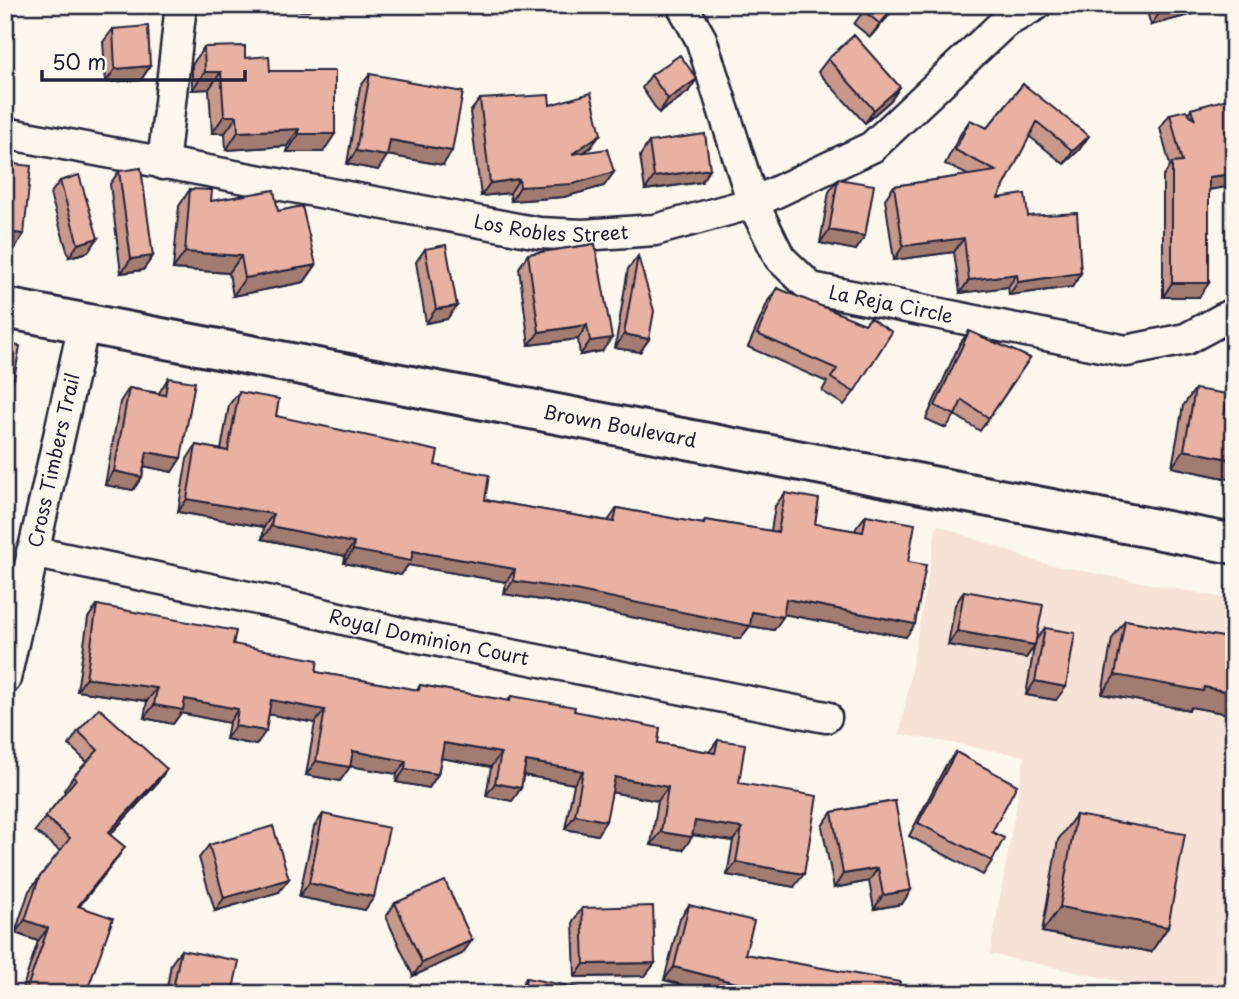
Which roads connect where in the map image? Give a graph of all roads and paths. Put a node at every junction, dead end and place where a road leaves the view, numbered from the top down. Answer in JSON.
{"nodes":[{"id":1,"x":181,"y":5,"type":"edge"},
{"id":2,"x":682,"y":5,"type":"edge"},
{"id":3,"x":1036,"y":5,"type":"edge"},
{"id":4,"x":998,"y":14,"type":"edge"},
{"id":5,"x":5,"y":133,"type":"edge"},
{"id":6,"x":163,"y":164,"type":"junction"},
{"id":7,"x":753,"y":203,"type":"junction"},
{"id":8,"x":5,"y":307,"type":"edge"},
{"id":9,"x":1234,"y":313,"type":"edge"},
{"id":10,"x":84,"y":324,"type":"junction"},
{"id":11,"x":1234,"y":544,"type":"edge"},
{"id":12,"x":32,"y":552,"type":"junction"},
{"id":13,"x":5,"y":679,"type":"edge"},
{"id":14,"x":826,"y":717,"type":"dead end"}],
"edges":[{"from":1,"to":6,"type":"street"},
{"from":2,"to":7,"type":"street","name":"La Reja Circle"},
{"from":3,"to":4,"type":"street","name":"Los Robles Street"},
{"from":4,"to":7,"type":"street","name":"Los Robles Street"},
{"from":5,"to":6,"type":"street","name":"Los Robles Street"},
{"from":6,"to":7,"type":"street","name":"Los Robles Street"},
{"from":7,"to":9,"type":"street","name":"La Reja Circle"},
{"from":8,"to":10,"type":"street","name":"Brown Boulevard"},
{"from":10,"to":11,"type":"street","name":"Brown Boulevard"},
{"from":10,"to":12,"type":"street","name":"Cross Timbers Trail"},
{"from":12,"to":13,"type":"street","name":"Cross Timbers Trail"},
{"from":12,"to":14,"type":"street","name":"Royal Dominion Court"}]}
